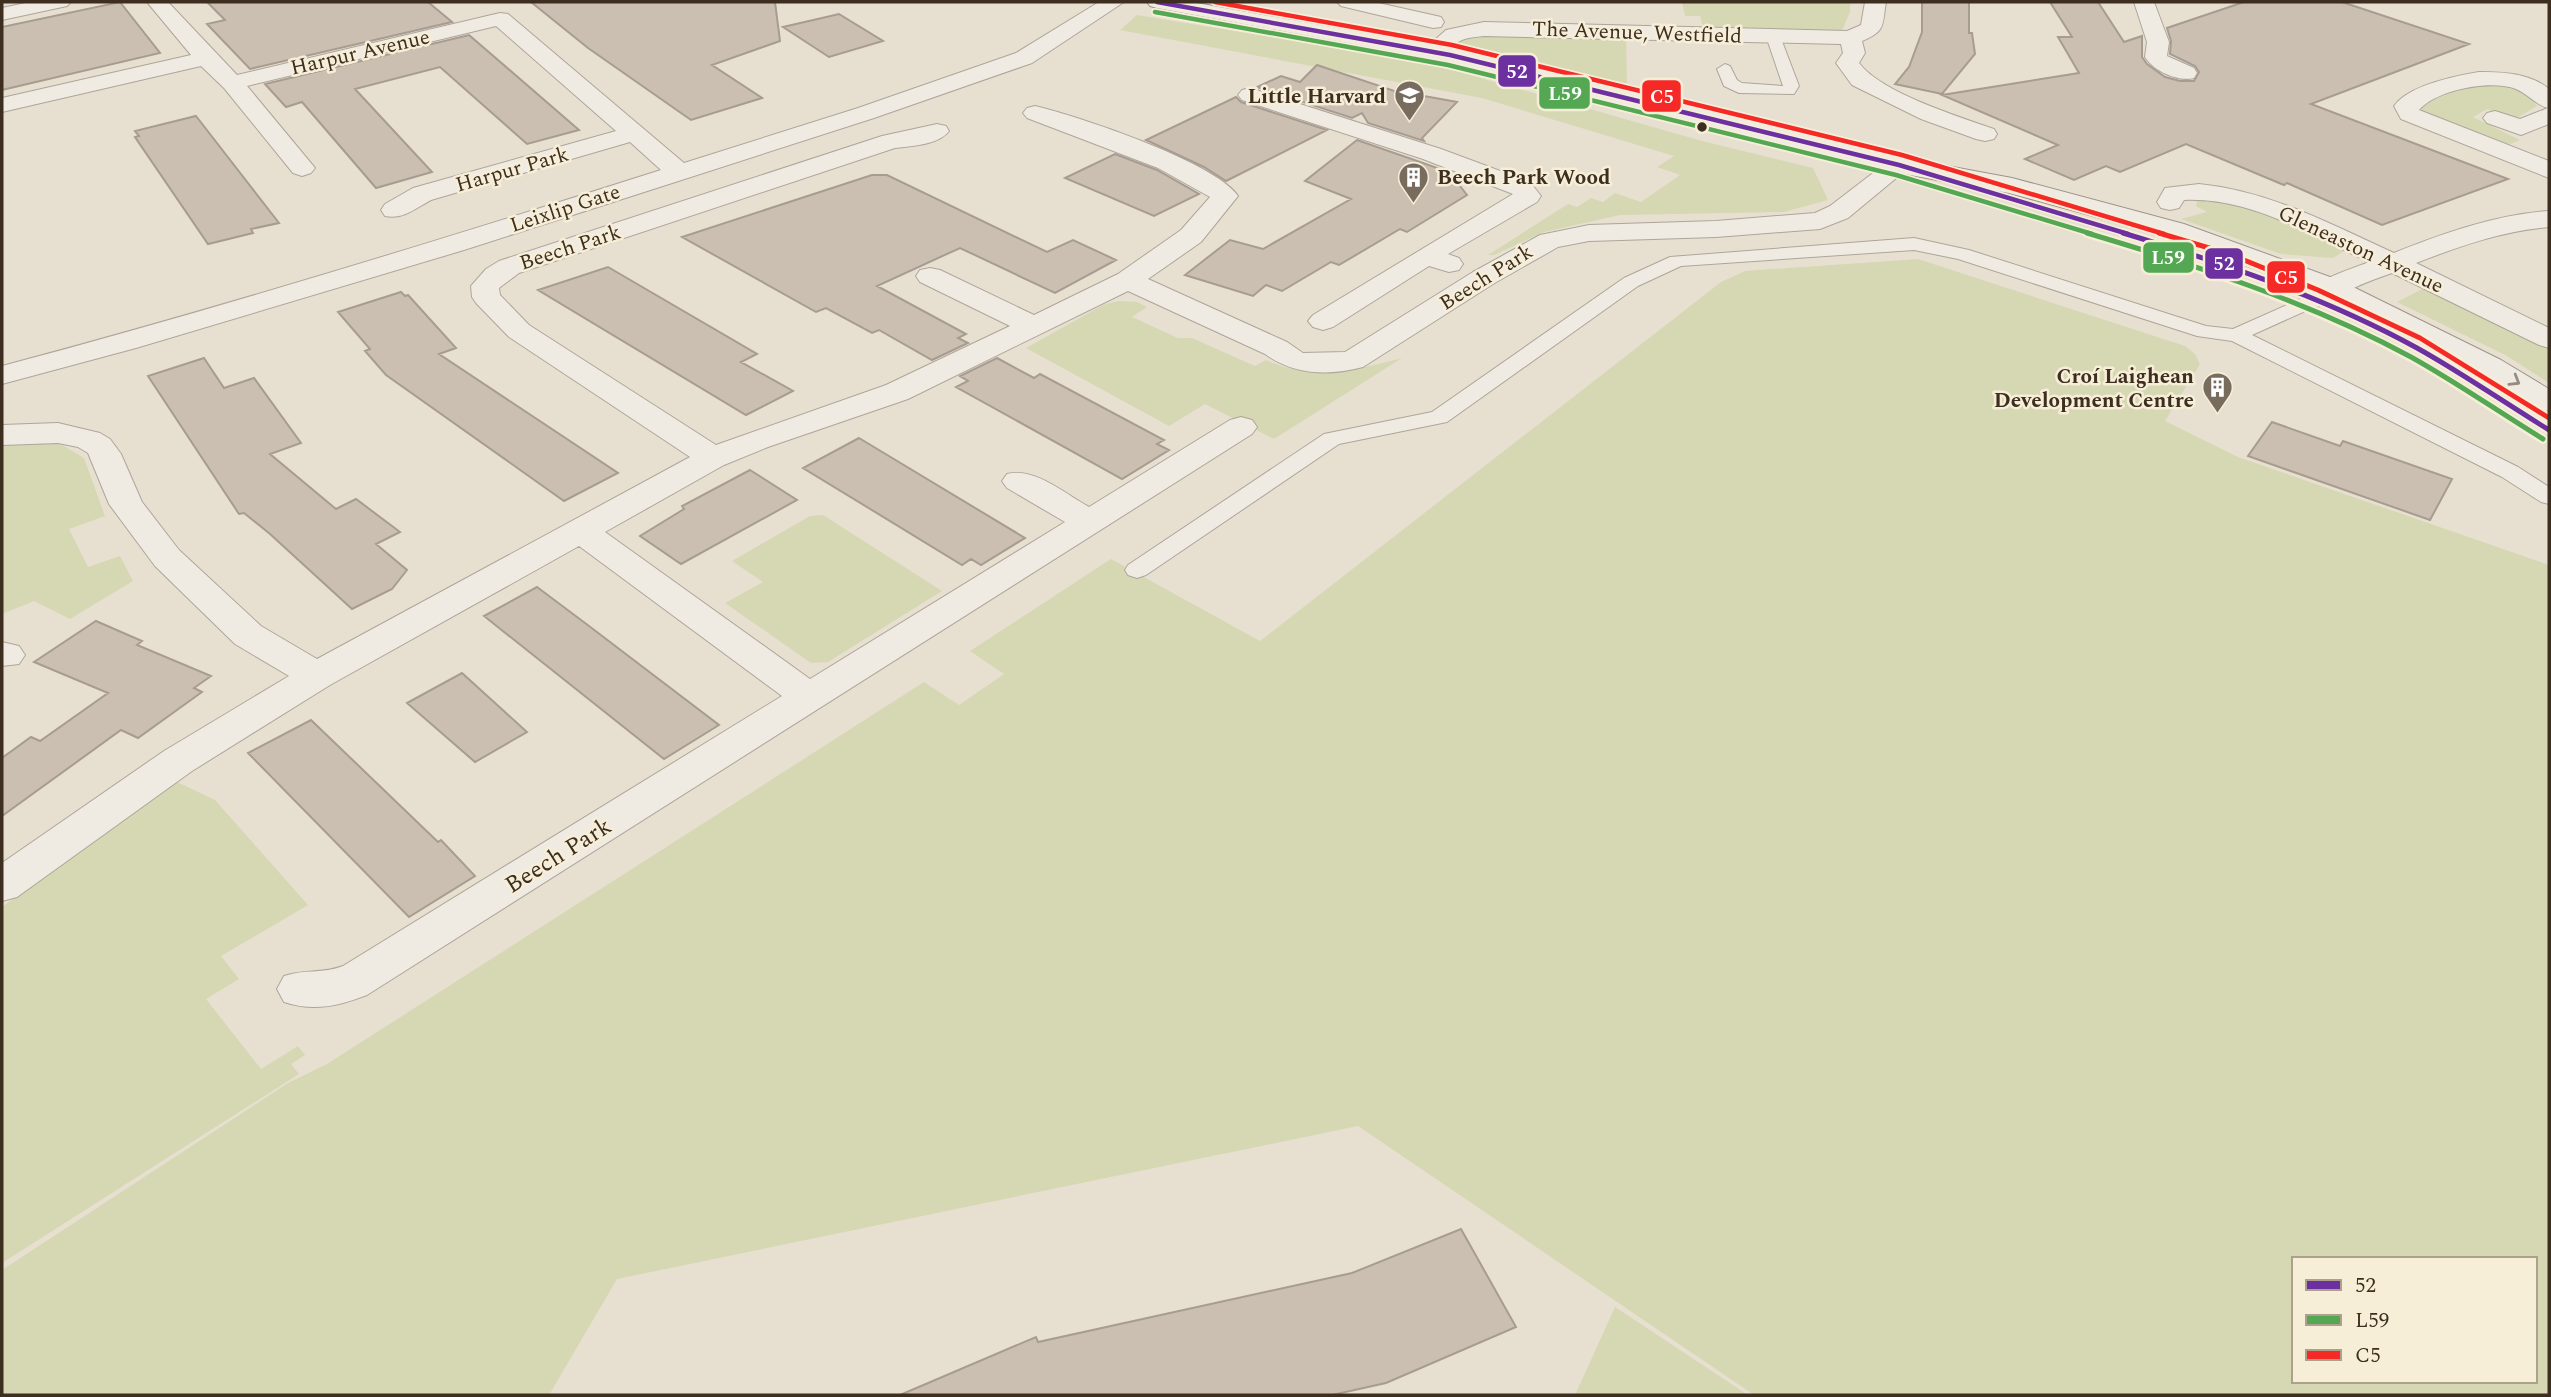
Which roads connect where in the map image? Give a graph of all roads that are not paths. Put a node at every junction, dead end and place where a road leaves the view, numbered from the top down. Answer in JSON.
{"nodes":[{"id":1,"x":60,"y":2,"type":"edge"},
{"id":2,"x":157,"y":2,"type":"edge"},
{"id":3,"x":1113,"y":2,"type":"edge"},
{"id":4,"x":1157,"y":2,"type":"edge"},
{"id":5,"x":1348,"y":2,"type":"edge"},
{"id":6,"x":1875,"y":2,"type":"edge"},
{"id":7,"x":2152,"y":3,"type":"edge"},
{"id":8,"x":494,"y":8,"type":"edge"},
{"id":9,"x":2,"y":14,"type":"edge"},
{"id":10,"x":1433,"y":22,"type":"dead end"},
{"id":11,"x":1773,"y":36,"type":"junction"},
{"id":12,"x":1850,"y":38,"type":"junction"},
{"id":13,"x":1432,"y":52,"type":"junction"},
{"id":14,"x":206,"y":58,"type":"junction"},
{"id":15,"x":1726,"y":69,"type":"dead end"},
{"id":16,"x":2186,"y":72,"type":"dead end"},
{"id":17,"x":232,"y":83,"type":"junction"},
{"id":18,"x":1250,"y":95,"type":"dead end"},
{"id":19,"x":2549,"y":101,"type":"edge"},
{"id":20,"x":2,"y":105,"type":"edge"},
{"id":21,"x":1035,"y":113,"type":"dead end"},
{"id":22,"x":2549,"y":115,"type":"edge"},
{"id":23,"x":2496,"y":118,"type":"dead end"},
{"id":24,"x":937,"y":131,"type":"dead end"},
{"id":25,"x":632,"y":134,"type":"junction"},
{"id":26,"x":1985,"y":134,"type":"dead end"},
{"id":27,"x":1899,"y":164,"type":"junction"},
{"id":28,"x":302,"y":168,"type":"dead end"},
{"id":29,"x":2549,"y":170,"type":"edge"},
{"id":30,"x":678,"y":171,"type":"junction"},
{"id":31,"x":2170,"y":202,"type":"dead end"},
{"id":32,"x":394,"y":210,"type":"dead end"},
{"id":33,"x":2549,"y":219,"type":"edge"},
{"id":34,"x":1426,"y":256,"type":"junction"},
{"id":35,"x":2395,"y":264,"type":"junction"},
{"id":36,"x":930,"y":276,"type":"dead end"},
{"id":37,"x":1483,"y":278,"type":"junction"},
{"id":38,"x":1128,"y":280,"type":"junction"},
{"id":39,"x":2323,"y":294,"type":"junction"},
{"id":40,"x":1322,"y":321,"type":"dead end"},
{"id":41,"x":1034,"y":326,"type":"junction"},
{"id":42,"x":2236,"y":335,"type":"junction"},
{"id":43,"x":2549,"y":339,"type":"edge"},
{"id":44,"x":2,"y":375,"type":"edge"},
{"id":45,"x":2549,"y":402,"type":"edge"},
{"id":46,"x":1241,"y":427,"type":"dead end"},
{"id":47,"x":2549,"y":430,"type":"edge"},
{"id":48,"x":2,"y":435,"type":"edge"},
{"id":49,"x":713,"y":458,"type":"junction"},
{"id":50,"x":1019,"y":481,"type":"dead end"},
{"id":51,"x":2549,"y":498,"type":"edge"},
{"id":52,"x":1090,"y":522,"type":"junction"},
{"id":53,"x":580,"y":530,"type":"junction"},
{"id":54,"x":1137,"y":570,"type":"dead end"},
{"id":55,"x":317,"y":676,"type":"junction"},
{"id":56,"x":809,"y":697,"type":"junction"},
{"id":57,"x":2,"y":885,"type":"edge"},
{"id":58,"x":300,"y":989,"type":"dead end"}],
"edges":[{"from":1,"to":9,"type":"street"},
{"from":2,"to":14,"type":"street"},
{"from":3,"to":30,"type":"street","name":"Leixlip Gate"},
{"from":4,"to":13,"type":"street"},
{"from":5,"to":10,"type":"street"},
{"from":6,"to":12,"type":"street"},
{"from":7,"to":16,"type":"street"},
{"from":8,"to":17,"type":"street","name":"Harpur Avenue"},
{"from":8,"to":25,"type":"street","name":"Harpur Avenue"},
{"from":11,"to":12,"type":"street","name":"The Avenue, Westfield"},
{"from":11,"to":13,"type":"street","name":"The Avenue, Westfield"},
{"from":11,"to":15,"type":"lane"},
{"from":12,"to":26,"type":"street"},
{"from":13,"to":27,"type":"street"},
{"from":14,"to":17,"type":"street"},
{"from":14,"to":20,"type":"street"},
{"from":17,"to":28,"type":"street"},
{"from":18,"to":34,"type":"street"},
{"from":19,"to":29,"type":"street"},
{"from":21,"to":38,"type":"street"},
{"from":22,"to":23,"type":"street"},
{"from":24,"to":49,"type":"street","name":"Beech Park"},
{"from":25,"to":30,"type":"street","name":"Harpur Avenue"},
{"from":25,"to":32,"type":"street","name":"Harpur Park"},
{"from":27,"to":37,"type":"street","name":"Beech Park"},
{"from":27,"to":39,"type":"street"},
{"from":30,"to":44,"type":"street","name":"Leixlip Gate"},
{"from":31,"to":35,"type":"street","name":"Gleneaston Avenue"},
{"from":33,"to":35,"type":"street"},
{"from":34,"to":37,"type":"street"},
{"from":34,"to":40,"type":"street"},
{"from":35,"to":39,"type":"street"},
{"from":35,"to":43,"type":"street","name":"Gleneaston Avenue"},
{"from":36,"to":41,"type":"street"},
{"from":37,"to":38,"type":"street","name":"Beech Park"},
{"from":38,"to":41,"type":"street"},
{"from":39,"to":42,"type":"lane"},
{"from":39,"to":45,"type":"street","one_way":true},
{"from":39,"to":47,"type":"street"},
{"from":41,"to":49,"type":"street"},
{"from":42,"to":51,"type":"lane"},
{"from":42,"to":54,"type":"lane"},
{"from":46,"to":52,"type":"street","name":"Beech Park"},
{"from":48,"to":55,"type":"street"},
{"from":49,"to":53,"type":"street"},
{"from":50,"to":52,"type":"street"},
{"from":52,"to":56,"type":"street","name":"Beech Park"},
{"from":53,"to":55,"type":"street"},
{"from":53,"to":56,"type":"street"},
{"from":55,"to":57,"type":"street"},
{"from":56,"to":58,"type":"street","name":"Beech Park"}]}
